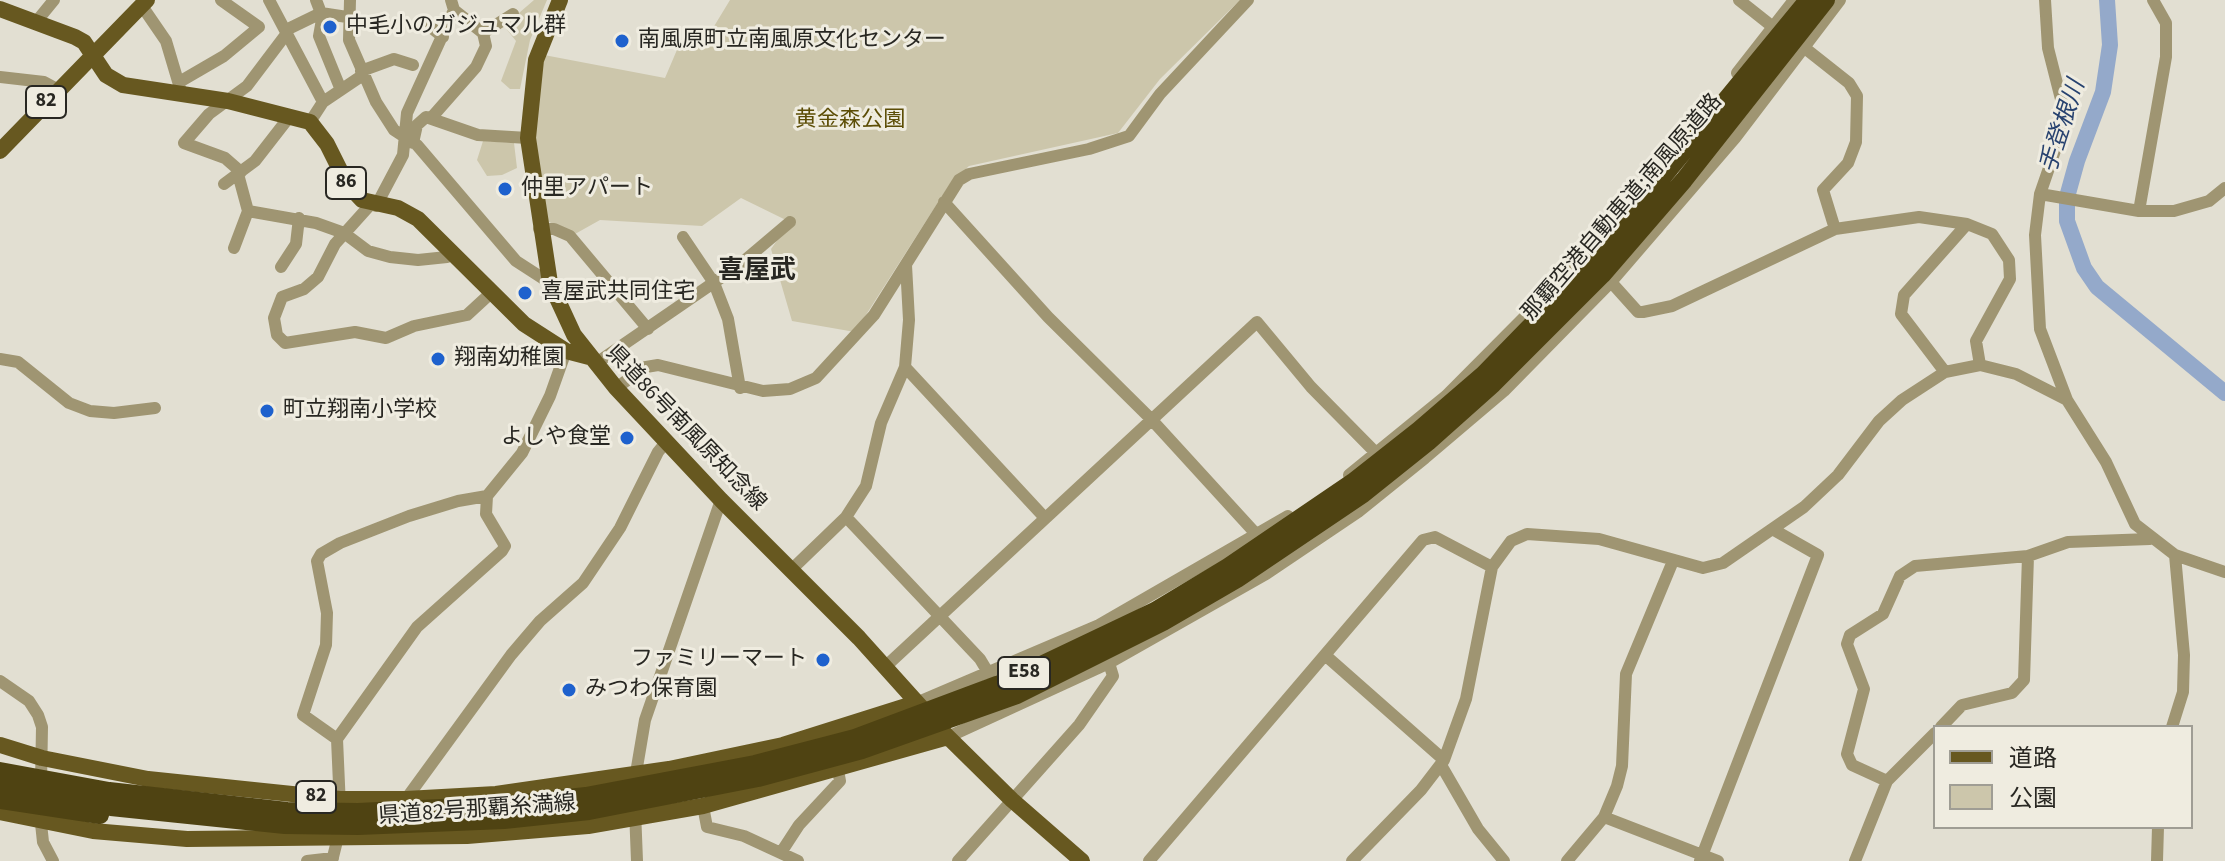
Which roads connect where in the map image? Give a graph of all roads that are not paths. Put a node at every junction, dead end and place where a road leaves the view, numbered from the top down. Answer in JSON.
{"nodes":[{"id":1,"x":54,"y":0,"type":"edge"},
{"id":2,"x":221,"y":0,"type":"edge"},
{"id":3,"x":350,"y":0,"type":"edge"},
{"id":4,"x":560,"y":0,"type":"edge"},
{"id":5,"x":1248,"y":0,"type":"edge"},
{"id":6,"x":1739,"y":0,"type":"edge"},
{"id":7,"x":1794,"y":0,"type":"edge"},
{"id":8,"x":1808,"y":0,"type":"edge"},
{"id":9,"x":1826,"y":0,"type":"edge"},
{"id":10,"x":1840,"y":0,"type":"edge"},
{"id":11,"x":2045,"y":0,"type":"edge"},
{"id":12,"x":2153,"y":0,"type":"edge"},
{"id":13,"x":144,"y":3,"type":"edge"},
{"id":14,"x":272,"y":4,"type":"edge"},
{"id":15,"x":453,"y":5,"type":"edge"},
{"id":16,"x":0,"y":9,"type":"edge"},
{"id":17,"x":320,"y":9,"type":"edge"},
{"id":18,"x":513,"y":14,"type":"dead end"},
{"id":19,"x":347,"y":17,"type":"junction"},
{"id":20,"x":422,"y":20,"type":"dead end"},
{"id":21,"x":36,"y":22,"type":"junction"},
{"id":22,"x":259,"y":27,"type":"junction"},
{"id":23,"x":1773,"y":27,"type":"junction"},
{"id":24,"x":287,"y":31,"type":"junction"},
{"id":25,"x":483,"y":33,"type":"junction"},
{"id":26,"x":443,"y":37,"type":"junction"},
{"id":27,"x":1806,"y":49,"type":"junction"},
{"id":28,"x":92,"y":54,"type":"junction"},
{"id":29,"x":413,"y":65,"type":"dead end"},
{"id":30,"x":362,"y":73,"type":"junction"},
{"id":31,"x":0,"y":77,"type":"edge"},
{"id":32,"x":180,"y":87,"type":"junction"},
{"id":33,"x":57,"y":89,"type":"junction"},
{"id":34,"x":341,"y":90,"type":"junction"},
{"id":35,"x":228,"y":101,"type":"junction"},
{"id":36,"x":323,"y":102,"type":"junction"},
{"id":37,"x":290,"y":116,"type":"junction"},
{"id":38,"x":432,"y":117,"type":"junction"},
{"id":39,"x":310,"y":122,"type":"junction"},
{"id":40,"x":528,"y":138,"type":"junction"},
{"id":41,"x":410,"y":142,"type":"junction"},
{"id":42,"x":0,"y":151,"type":"edge"},
{"id":43,"x":239,"y":173,"type":"junction"},
{"id":44,"x":224,"y":184,"type":"dead end"},
{"id":45,"x":2225,"y":188,"type":"edge"},
{"id":46,"x":2040,"y":194,"type":"junction"},
{"id":47,"x":944,"y":202,"type":"junction"},
{"id":48,"x":373,"y":205,"type":"junction"},
{"id":49,"x":248,"y":211,"type":"junction"},
{"id":50,"x":2139,"y":211,"type":"junction"},
{"id":51,"x":299,"y":218,"type":"junction"},
{"id":52,"x":790,"y":222,"type":"dead end"},
{"id":53,"x":1967,"y":224,"type":"junction"},
{"id":54,"x":539,"y":229,"type":"junction"},
{"id":55,"x":1835,"y":229,"type":"junction"},
{"id":56,"x":344,"y":233,"type":"junction"},
{"id":57,"x":683,"y":237,"type":"dead end"},
{"id":58,"x":234,"y":248,"type":"dead end"},
{"id":59,"x":451,"y":253,"type":"junction"},
{"id":60,"x":906,"y":265,"type":"junction"},
{"id":61,"x":281,"y":267,"type":"dead end"},
{"id":62,"x":1611,"y":282,"type":"junction"},
{"id":63,"x":550,"y":283,"type":"junction"},
{"id":64,"x":714,"y":283,"type":"junction"},
{"id":65,"x":492,"y":292,"type":"junction"},
{"id":66,"x":648,"y":329,"type":"junction"},
{"id":67,"x":566,"y":351,"type":"junction"},
{"id":68,"x":0,"y":359,"type":"edge"},
{"id":69,"x":592,"y":360,"type":"junction"},
{"id":70,"x":1980,"y":365,"type":"junction"},
{"id":71,"x":905,"y":367,"type":"junction"},
{"id":72,"x":1945,"y":372,"type":"junction"},
{"id":73,"x":616,"y":388,"type":"junction"},
{"id":74,"x":740,"y":388,"type":"junction"},
{"id":75,"x":2067,"y":400,"type":"junction"},
{"id":76,"x":155,"y":408,"type":"dead end"},
{"id":77,"x":1151,"y":419,"type":"junction"},
{"id":78,"x":667,"y":441,"type":"junction"},
{"id":79,"x":1375,"y":452,"type":"junction"},
{"id":80,"x":487,"y":496,"type":"junction"},
{"id":81,"x":721,"y":500,"type":"junction"},
{"id":82,"x":846,"y":517,"type":"junction"},
{"id":83,"x":1045,"y":518,"type":"junction"},
{"id":84,"x":1774,"y":530,"type":"junction"},
{"id":85,"x":1257,"y":535,"type":"junction"},
{"id":86,"x":2150,"y":539,"type":"junction"},
{"id":87,"x":2175,"y":555,"type":"junction"},
{"id":88,"x":2028,"y":556,"type":"junction"},
{"id":89,"x":1673,"y":561,"type":"junction"},
{"id":90,"x":1492,"y":567,"type":"junction"},
{"id":91,"x":790,"y":571,"type":"junction"},
{"id":92,"x":2225,"y":572,"type":"edge"},
{"id":93,"x":939,"y":616,"type":"junction"},
{"id":94,"x":1325,"y":655,"type":"junction"},
{"id":95,"x":1109,"y":663,"type":"junction"},
{"id":96,"x":885,"y":667,"type":"junction"},
{"id":97,"x":989,"y":674,"type":"junction"},
{"id":98,"x":0,"y":681,"type":"edge"},
{"id":99,"x":916,"y":703,"type":"junction"},
{"id":100,"x":1943,"y":725,"type":"edge"},
{"id":101,"x":2173,"y":725,"type":"edge"},
{"id":102,"x":1933,"y":735,"type":"edge"},
{"id":103,"x":948,"y":737,"type":"junction"},
{"id":104,"x":337,"y":739,"type":"junction"},
{"id":105,"x":0,"y":745,"type":"edge"},
{"id":106,"x":42,"y":758,"type":"junction"},
{"id":107,"x":0,"y":761,"type":"edge"},
{"id":108,"x":1442,"y":762,"type":"junction"},
{"id":109,"x":838,"y":770,"type":"junction"},
{"id":110,"x":0,"y":771,"type":"edge"},
{"id":111,"x":635,"y":775,"type":"junction"},
{"id":112,"x":1887,"y":781,"type":"junction"},
{"id":113,"x":0,"y":785,"type":"edge"},
{"id":114,"x":340,"y":799,"type":"junction"},
{"id":115,"x":406,"y":799,"type":"junction"},
{"id":116,"x":0,"y":800,"type":"edge"},
{"id":117,"x":1012,"y":800,"type":"junction"},
{"id":118,"x":703,"y":806,"type":"junction"},
{"id":119,"x":0,"y":812,"type":"edge"},
{"id":120,"x":209,"y":812,"type":"junction"},
{"id":121,"x":1604,"y":817,"type":"junction"},
{"id":122,"x":636,"y":819,"type":"junction"},
{"id":123,"x":40,"y":822,"type":"junction"},
{"id":124,"x":2158,"y":829,"type":"edge"},
{"id":125,"x":339,"y":839,"type":"junction"},
{"id":126,"x":782,"y":851,"type":"junction"},
{"id":127,"x":1701,"y":858,"type":"edge"},
{"id":128,"x":333,"y":860,"type":"edge"},
{"id":129,"x":53,"y":861,"type":"edge"},
{"id":130,"x":307,"y":861,"type":"edge"},
{"id":131,"x":637,"y":861,"type":"edge"},
{"id":132,"x":798,"y":861,"type":"edge"},
{"id":133,"x":958,"y":861,"type":"edge"},
{"id":134,"x":1082,"y":861,"type":"edge"},
{"id":135,"x":1149,"y":861,"type":"edge"},
{"id":136,"x":1352,"y":861,"type":"edge"},
{"id":137,"x":1504,"y":861,"type":"edge"},
{"id":138,"x":1567,"y":861,"type":"edge"},
{"id":139,"x":1718,"y":861,"type":"edge"},
{"id":140,"x":1855,"y":861,"type":"edge"},
{"id":141,"x":2157,"y":861,"type":"edge"}],
"edges":[{"from":1,"to":21,"type":"street"},
{"from":2,"to":22,"type":"street"},
{"from":3,"to":19,"type":"street"},
{"from":4,"to":40,"type":"main road"},
{"from":5,"to":47,"type":"street"},
{"from":6,"to":23,"type":"street"},
{"from":7,"to":23,"type":"street"},
{"from":8,"to":120,"type":"highway","name":"那覇空港自動車道;南風原道路","number":"E58","bridge":true},
{"from":9,"to":120,"type":"highway","name":"那覇空港自動車道;南風原道路","number":"E58","bridge":true},
{"from":10,"to":27,"type":"street"},
{"from":11,"to":46,"type":"street"},
{"from":12,"to":50,"type":"street"},
{"from":13,"to":28,"type":"main road","number":"82"},
{"from":13,"to":32,"type":"street"},
{"from":14,"to":22,"type":"street"},
{"from":14,"to":24,"type":"street"},
{"from":15,"to":25,"type":"street"},
{"from":15,"to":26,"type":"street"},
{"from":16,"to":21,"type":"main road"},
{"from":17,"to":19,"type":"street"},
{"from":17,"to":24,"type":"street"},
{"from":17,"to":34,"type":"street"},
{"from":18,"to":25,"type":"street"},
{"from":19,"to":30,"type":"street"},
{"from":20,"to":26,"type":"street"},
{"from":21,"to":28,"type":"main road"},
{"from":22,"to":32,"type":"street"},
{"from":23,"to":79,"type":"street"},
{"from":24,"to":35,"type":"street"},
{"from":24,"to":36,"type":"street"},
{"from":25,"to":38,"type":"street"},
{"from":26,"to":41,"type":"street"},
{"from":27,"to":55,"type":"street"},
{"from":27,"to":62,"type":"street"},
{"from":28,"to":32,"type":"main road"},
{"from":28,"to":33,"type":"main road","number":"82"},
{"from":29,"to":30,"type":"street"},
{"from":30,"to":34,"type":"street"},
{"from":30,"to":41,"type":"street"},
{"from":31,"to":33,"type":"street"},
{"from":32,"to":35,"type":"main road"},
{"from":33,"to":42,"type":"main road","number":"82"},
{"from":34,"to":36,"type":"street"},
{"from":35,"to":37,"type":"main road"},
{"from":35,"to":43,"type":"street"},
{"from":36,"to":39,"type":"street"},
{"from":37,"to":39,"type":"main road"},
{"from":37,"to":43,"type":"street"},
{"from":38,"to":40,"type":"street"},
{"from":38,"to":41,"type":"street"},
{"from":39,"to":48,"type":"main road","name":"県道86号南風原知念線","number":"86"},
{"from":40,"to":54,"type":"main road"},
{"from":41,"to":48,"type":"street"},
{"from":41,"to":63,"type":"street"},
{"from":43,"to":44,"type":"street"},
{"from":43,"to":49,"type":"street"},
{"from":45,"to":50,"type":"street"},
{"from":46,"to":50,"type":"street"},
{"from":46,"to":75,"type":"street"},
{"from":47,"to":60,"type":"street"},
{"from":47,"to":77,"type":"street"},
{"from":48,"to":56,"type":"street"},
{"from":48,"to":59,"type":"main road","name":"県道86号南風原知念線","number":"86"},
{"from":49,"to":51,"type":"street"},
{"from":49,"to":58,"type":"street"},
{"from":51,"to":56,"type":"street"},
{"from":51,"to":61,"type":"street"},
{"from":52,"to":64,"type":"street"},
{"from":53,"to":55,"type":"street"},
{"from":53,"to":70,"type":"street"},
{"from":53,"to":72,"type":"street"},
{"from":54,"to":63,"type":"main road"},
{"from":54,"to":66,"type":"street"},
{"from":55,"to":62,"type":"street"},
{"from":56,"to":59,"type":"street"},
{"from":56,"to":65,"type":"street"},
{"from":57,"to":64,"type":"street"},
{"from":59,"to":65,"type":"main road","name":"県道86号南風原知念線","number":"86"},
{"from":60,"to":71,"type":"street"},
{"from":60,"to":74,"type":"street"},
{"from":62,"to":95,"type":"street"},
{"from":63,"to":69,"type":"main road"},
{"from":64,"to":66,"type":"street"},
{"from":64,"to":74,"type":"street"},
{"from":65,"to":67,"type":"main road","name":"県道86号南風原知念線","number":"86"},
{"from":66,"to":69,"type":"street"},
{"from":67,"to":69,"type":"main road","name":"県道86号南風原知念線","number":"86"},
{"from":67,"to":80,"type":"street"},
{"from":68,"to":76,"type":"street"},
{"from":69,"to":73,"type":"main road","name":"県道86号南風原知念線"},
{"from":70,"to":72,"type":"street"},
{"from":70,"to":75,"type":"street"},
{"from":71,"to":82,"type":"street"},
{"from":71,"to":83,"type":"street"},
{"from":72,"to":84,"type":"street"},
{"from":73,"to":74,"type":"street"},
{"from":73,"to":78,"type":"main road","name":"県道86号南風原知念線"},
{"from":75,"to":86,"type":"street"},
{"from":77,"to":79,"type":"street"},
{"from":77,"to":83,"type":"street"},
{"from":77,"to":85,"type":"street"},
{"from":78,"to":81,"type":"main road","name":"県道86号南風原知念線"},
{"from":78,"to":115,"type":"street"},
{"from":79,"to":85,"type":"street"},
{"from":80,"to":104,"type":"street"},
{"from":80,"to":104,"type":"street"},
{"from":81,"to":91,"type":"main road","name":"県道86号南風原知念線"},
{"from":81,"to":111,"type":"street"},
{"from":82,"to":91,"type":"street"},
{"from":82,"to":93,"type":"street"},
{"from":83,"to":93,"type":"street"},
{"from":84,"to":89,"type":"street"},
{"from":84,"to":127,"type":"street"},
{"from":85,"to":97,"type":"street"},
{"from":86,"to":87,"type":"street"},
{"from":86,"to":88,"type":"street"},
{"from":87,"to":92,"type":"street"},
{"from":87,"to":101,"type":"street"},
{"from":88,"to":100,"type":"street"},
{"from":88,"to":112,"type":"street"},
{"from":89,"to":90,"type":"street"},
{"from":89,"to":121,"type":"street"},
{"from":90,"to":94,"type":"street"},
{"from":90,"to":108,"type":"street"},
{"from":91,"to":96,"type":"main road","name":"県道86号南風原知念線"},
{"from":93,"to":96,"type":"street"},
{"from":93,"to":97,"type":"street"},
{"from":94,"to":108,"type":"street"},
{"from":94,"to":135,"type":"street"},
{"from":95,"to":103,"type":"street"},
{"from":95,"to":117,"type":"street"},
{"from":96,"to":99,"type":"main road","name":"県道86号南風原知念線"},
{"from":97,"to":99,"type":"street"},
{"from":98,"to":106,"type":"street"},
{"from":99,"to":103,"type":"main road","name":"県道86号南風原知念線"},
{"from":99,"to":111,"type":"main road","name":"県道82号那覇糸満線","number":"82"},
{"from":102,"to":112,"type":"street"},
{"from":103,"to":109,"type":"main road","name":"県道82号那覇糸満線","number":"82"},
{"from":103,"to":117,"type":"main road","name":"県道86号南風原知念線"},
{"from":104,"to":114,"type":"street"},
{"from":105,"to":106,"type":"main road","name":"県道82号那覇糸満線","number":"82"},
{"from":106,"to":114,"type":"main road","name":"県道82号那覇糸満線","number":"82"},
{"from":106,"to":123,"type":"street"},
{"from":107,"to":120,"type":"highway","bridge":true},
{"from":108,"to":136,"type":"street"},
{"from":108,"to":137,"type":"street"},
{"from":109,"to":118,"type":"main road","name":"県道82号那覇糸満線","number":"82"},
{"from":109,"to":126,"type":"street"},
{"from":110,"to":120,"type":"highway","name":"那覇空港自動車道;南風原道路","number":"E58","bridge":true},
{"from":111,"to":115,"type":"main road","name":"県道82号那覇糸満線","number":"82"},
{"from":111,"to":122,"type":"street"},
{"from":112,"to":140,"type":"street"},
{"from":113,"to":120,"type":"highway","name":"那覇空港自動車道;南風原道路","number":"E58","bridge":true},
{"from":114,"to":115,"type":"main road","name":"県道82号那覇糸満線","number":"82"},
{"from":114,"to":125,"type":"street"},
{"from":116,"to":120,"type":"highway","bridge":true},
{"from":117,"to":133,"type":"street"},
{"from":117,"to":134,"type":"main road","name":"県道86号南風原知念線"},
{"from":118,"to":122,"type":"main road","name":"県道82号那覇糸満線","number":"82"},
{"from":118,"to":126,"type":"street"},
{"from":119,"to":123,"type":"main road","name":"県道82号那覇糸満線","number":"82"},
{"from":121,"to":127,"type":"street"},
{"from":121,"to":138,"type":"street"},
{"from":122,"to":125,"type":"main road","name":"県道82号那覇糸満線","number":"82"},
{"from":122,"to":131,"type":"street"},
{"from":123,"to":125,"type":"main road","name":"県道82号那覇糸満線","number":"82"},
{"from":123,"to":129,"type":"street"},
{"from":124,"to":141,"type":"street"},
{"from":125,"to":128,"type":"street"},
{"from":126,"to":132,"type":"street"},
{"from":127,"to":139,"type":"street"},
{"from":128,"to":130,"type":"street"}]}
